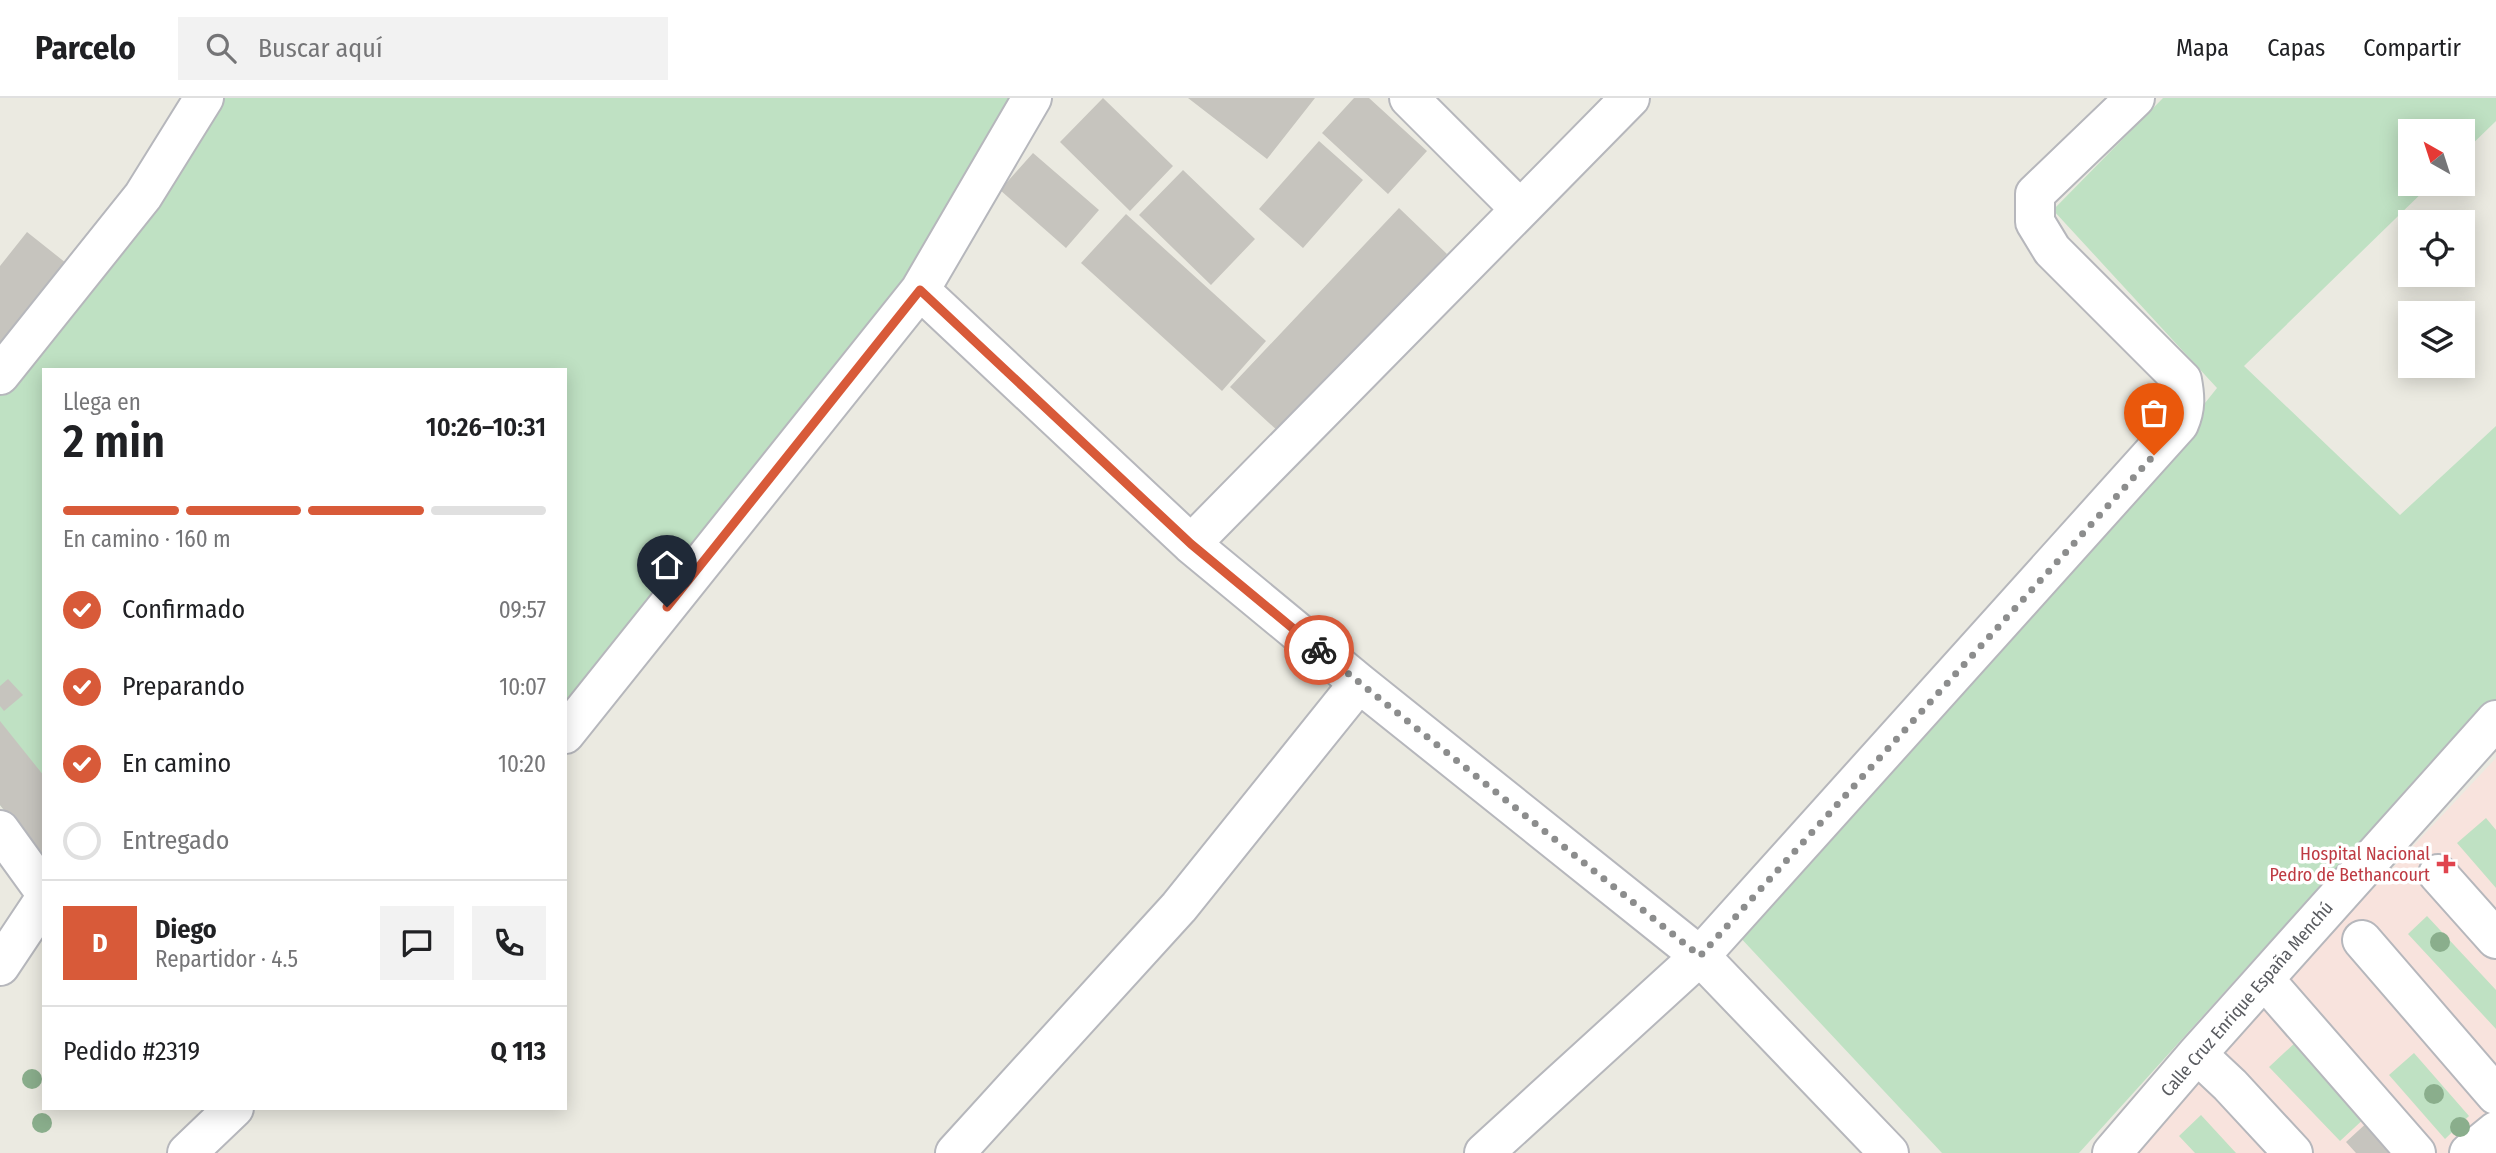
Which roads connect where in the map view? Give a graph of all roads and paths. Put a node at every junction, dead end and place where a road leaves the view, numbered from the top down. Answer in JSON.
{"nodes":[{"id":1,"x":204,"y":98,"type":"edge"},
{"id":2,"x":1032,"y":98,"type":"edge"},
{"id":3,"x":1409,"y":98,"type":"edge"},
{"id":4,"x":1630,"y":98,"type":"edge"},
{"id":5,"x":2135,"y":98,"type":"edge"},
{"id":6,"x":1520,"y":209,"type":"junction"},
{"id":7,"x":920,"y":290,"type":"junction"},
{"id":8,"x":0,"y":375,"type":"edge"},
{"id":9,"x":1191,"y":544,"type":"junction"},
{"id":10,"x":1359,"y":683,"type":"junction"},
{"id":11,"x":2496,"y":720,"type":"edge"},
{"id":12,"x":567,"y":731,"type":"edge"},
{"id":13,"x":0,"y":830,"type":"edge"},
{"id":14,"x":2438,"y":874,"type":"dead end"},
{"id":15,"x":42,"y":888,"type":"edge"},
{"id":16,"x":42,"y":903,"type":"edge"},
{"id":17,"x":2496,"y":939,"type":"edge"},
{"id":18,"x":2362,"y":940,"type":"dead end"},
{"id":19,"x":1700,"y":956,"type":"junction"},
{"id":20,"x":0,"y":966,"type":"edge"},
{"id":21,"x":2264,"y":979,"type":"junction"},
{"id":22,"x":2197,"y":1054,"type":"junction"},
{"id":23,"x":2496,"y":1095,"type":"edge"},
{"id":24,"x":232,"y":1110,"type":"edge"},
{"id":25,"x":2496,"y":1131,"type":"edge"},
{"id":26,"x":2134,"y":1145,"type":"edge"},
{"id":27,"x":187,"y":1153,"type":"edge"},
{"id":28,"x":955,"y":1153,"type":"edge"},
{"id":29,"x":1484,"y":1153,"type":"edge"},
{"id":30,"x":1889,"y":1153,"type":"edge"},
{"id":31,"x":2293,"y":1153,"type":"edge"},
{"id":32,"x":2416,"y":1153,"type":"edge"},
{"id":33,"x":2469,"y":1153,"type":"edge"}],
"edges":[{"from":1,"to":8,"type":"street"},
{"from":2,"to":7,"type":"street"},
{"from":3,"to":6,"type":"street"},
{"from":4,"to":6,"type":"street"},
{"from":5,"to":19,"type":"street"},
{"from":6,"to":9,"type":"street"},
{"from":7,"to":9,"type":"street"},
{"from":7,"to":12,"type":"street"},
{"from":9,"to":10,"type":"street"},
{"from":10,"to":19,"type":"street"},
{"from":10,"to":28,"type":"street"},
{"from":11,"to":21,"type":"street","name":"Calle Cruz Enrique España Menchú"},
{"from":13,"to":15,"type":"street"},
{"from":14,"to":17,"type":"street"},
{"from":16,"to":20,"type":"street"},
{"from":18,"to":23,"type":"street"},
{"from":19,"to":29,"type":"street"},
{"from":19,"to":30,"type":"street"},
{"from":21,"to":22,"type":"street","name":"Calle Cruz Enrique España Menchú"},
{"from":21,"to":32,"type":"street"},
{"from":22,"to":26,"type":"street","name":"Calle Cruz Enrique España Menchú"},
{"from":22,"to":31,"type":"street"},
{"from":24,"to":27,"type":"street"},
{"from":25,"to":33,"type":"street"}]}
